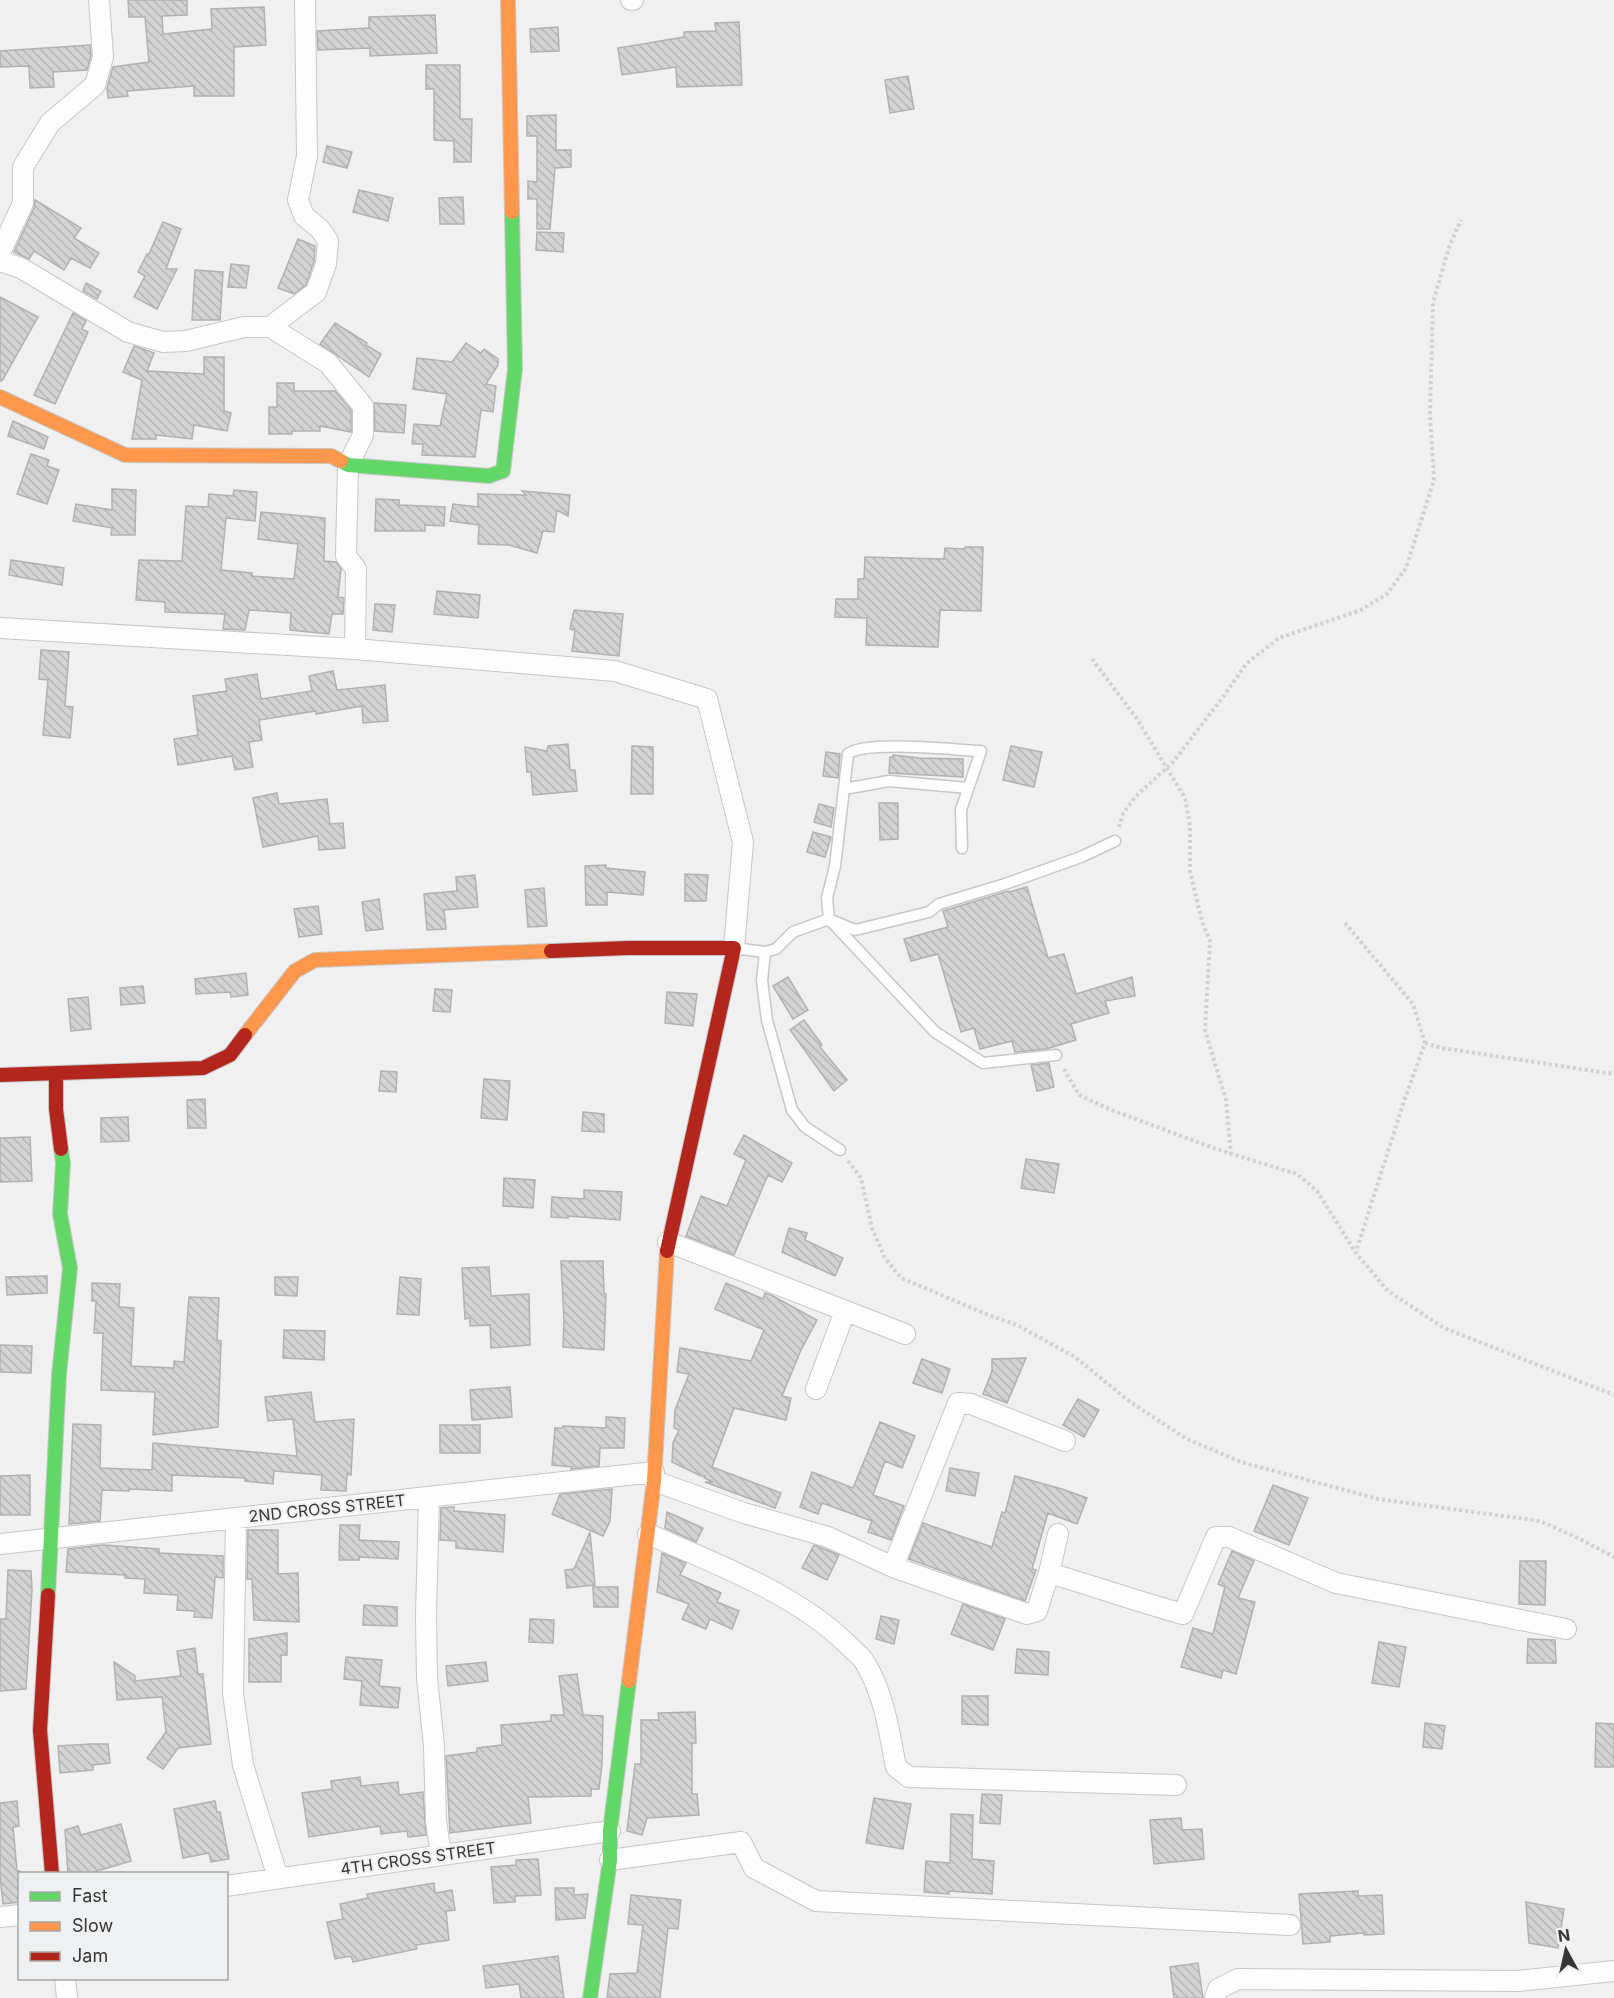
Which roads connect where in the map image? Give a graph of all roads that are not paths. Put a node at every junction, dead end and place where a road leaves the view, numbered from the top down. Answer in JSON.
{"nodes":[{"id":1,"x":99,"y":0,"type":"edge"},
{"id":2,"x":305,"y":0,"type":"edge"},
{"id":3,"x":508,"y":0,"type":"edge"},
{"id":4,"x":0,"y":253,"type":"edge"},
{"id":5,"x":0,"y":261,"type":"edge"},
{"id":6,"x":270,"y":327,"type":"junction"},
{"id":7,"x":0,"y":397,"type":"edge"},
{"id":8,"x":348,"y":465,"type":"junction"},
{"id":9,"x":0,"y":628,"type":"edge"},
{"id":10,"x":355,"y":649,"type":"junction"},
{"id":11,"x":968,"y":788,"type":"junction"},
{"id":12,"x":844,"y":789,"type":"junction"},
{"id":13,"x":1115,"y":841,"type":"road end"},
{"id":14,"x":962,"y":848,"type":"dead end"},
{"id":15,"x":830,"y":919,"type":"junction"},
{"id":16,"x":734,"y":948,"type":"junction"},
{"id":17,"x":765,"y":952,"type":"junction"},
{"id":18,"x":1056,"y":1055,"type":"road end"},
{"id":19,"x":56,"y":1073,"type":"junction"},
{"id":20,"x":0,"y":1075,"type":"edge"},
{"id":21,"x":840,"y":1150,"type":"road end"},
{"id":22,"x":668,"y":1242,"type":"junction"},
{"id":23,"x":845,"y":1311,"type":"junction"},
{"id":24,"x":905,"y":1334,"type":"dead end"},
{"id":25,"x":816,"y":1389,"type":"dead end"},
{"id":26,"x":1065,"y":1441,"type":"dead end"},
{"id":27,"x":654,"y":1477,"type":"junction"},
{"id":28,"x":429,"y":1497,"type":"junction"},
{"id":29,"x":237,"y":1518,"type":"junction"},
{"id":30,"x":648,"y":1534,"type":"junction"},
{"id":31,"x":1058,"y":1534,"type":"dead end"},
{"id":32,"x":52,"y":1538,"type":"junction"},
{"id":33,"x":0,"y":1544,"type":"edge"},
{"id":34,"x":893,"y":1567,"type":"junction"},
{"id":35,"x":1049,"y":1573,"type":"junction"},
{"id":36,"x":1566,"y":1629,"type":"dead end"},
{"id":37,"x":1176,"y":1785,"type":"dead end"},
{"id":38,"x":610,"y":1831,"type":"junction"},
{"id":39,"x":441,"y":1855,"type":"junction"},
{"id":40,"x":610,"y":1860,"type":"junction"},
{"id":41,"x":52,"y":1872,"type":"edge"},
{"id":42,"x":278,"y":1878,"type":"junction"},
{"id":43,"x":228,"y":1886,"type":"edge"},
{"id":44,"x":18,"y":1915,"type":"edge"},
{"id":45,"x":0,"y":1917,"type":"edge"},
{"id":46,"x":1290,"y":1925,"type":"dead end"},
{"id":47,"x":1614,"y":1971,"type":"edge"},
{"id":48,"x":64,"y":1980,"type":"edge"},
{"id":49,"x":67,"y":1998,"type":"edge"},
{"id":50,"x":590,"y":1998,"type":"edge"},
{"id":51,"x":1215,"y":1998,"type":"edge"}],
"edges":[{"from":1,"to":4,"type":"street"},
{"from":2,"to":6,"type":"street"},
{"from":3,"to":8,"type":"street"},
{"from":5,"to":6,"type":"street"},
{"from":6,"to":8,"type":"street"},
{"from":7,"to":8,"type":"street"},
{"from":8,"to":10,"type":"street"},
{"from":9,"to":10,"type":"street"},
{"from":10,"to":16,"type":"street"},
{"from":11,"to":12,"type":"lane"},
{"from":11,"to":12,"type":"lane"},
{"from":11,"to":14,"type":"lane"},
{"from":12,"to":15,"type":"lane"},
{"from":13,"to":15,"type":"lane"},
{"from":15,"to":17,"type":"lane"},
{"from":15,"to":18,"type":"lane"},
{"from":16,"to":17,"type":"lane"},
{"from":16,"to":19,"type":"street"},
{"from":16,"to":22,"type":"street"},
{"from":17,"to":21,"type":"lane"},
{"from":19,"to":20,"type":"street"},
{"from":19,"to":32,"type":"street"},
{"from":22,"to":23,"type":"street"},
{"from":22,"to":27,"type":"street"},
{"from":23,"to":24,"type":"street"},
{"from":23,"to":25,"type":"street"},
{"from":26,"to":34,"type":"street"},
{"from":27,"to":28,"type":"street","name":"2ND CROSS STREET"},
{"from":27,"to":30,"type":"street"},
{"from":27,"to":34,"type":"street"},
{"from":28,"to":29,"type":"street","name":"2ND CROSS STREET"},
{"from":28,"to":39,"type":"street"},
{"from":29,"to":32,"type":"street","name":"2ND CROSS STREET"},
{"from":29,"to":42,"type":"street"},
{"from":30,"to":37,"type":"street"},
{"from":30,"to":38,"type":"street"},
{"from":31,"to":35,"type":"street"},
{"from":32,"to":33,"type":"street","name":"2ND CROSS STREET"},
{"from":32,"to":41,"type":"street"},
{"from":34,"to":35,"type":"street"},
{"from":35,"to":36,"type":"street"},
{"from":38,"to":39,"type":"street","name":"4TH CROSS STREET"},
{"from":38,"to":40,"type":"street"},
{"from":39,"to":42,"type":"street","name":"4TH CROSS STREET"},
{"from":40,"to":46,"type":"street"},
{"from":40,"to":50,"type":"street"},
{"from":42,"to":43,"type":"street","name":"4TH CROSS STREET"},
{"from":44,"to":45,"type":"street"},
{"from":47,"to":51,"type":"street"},
{"from":48,"to":49,"type":"street"}]}
